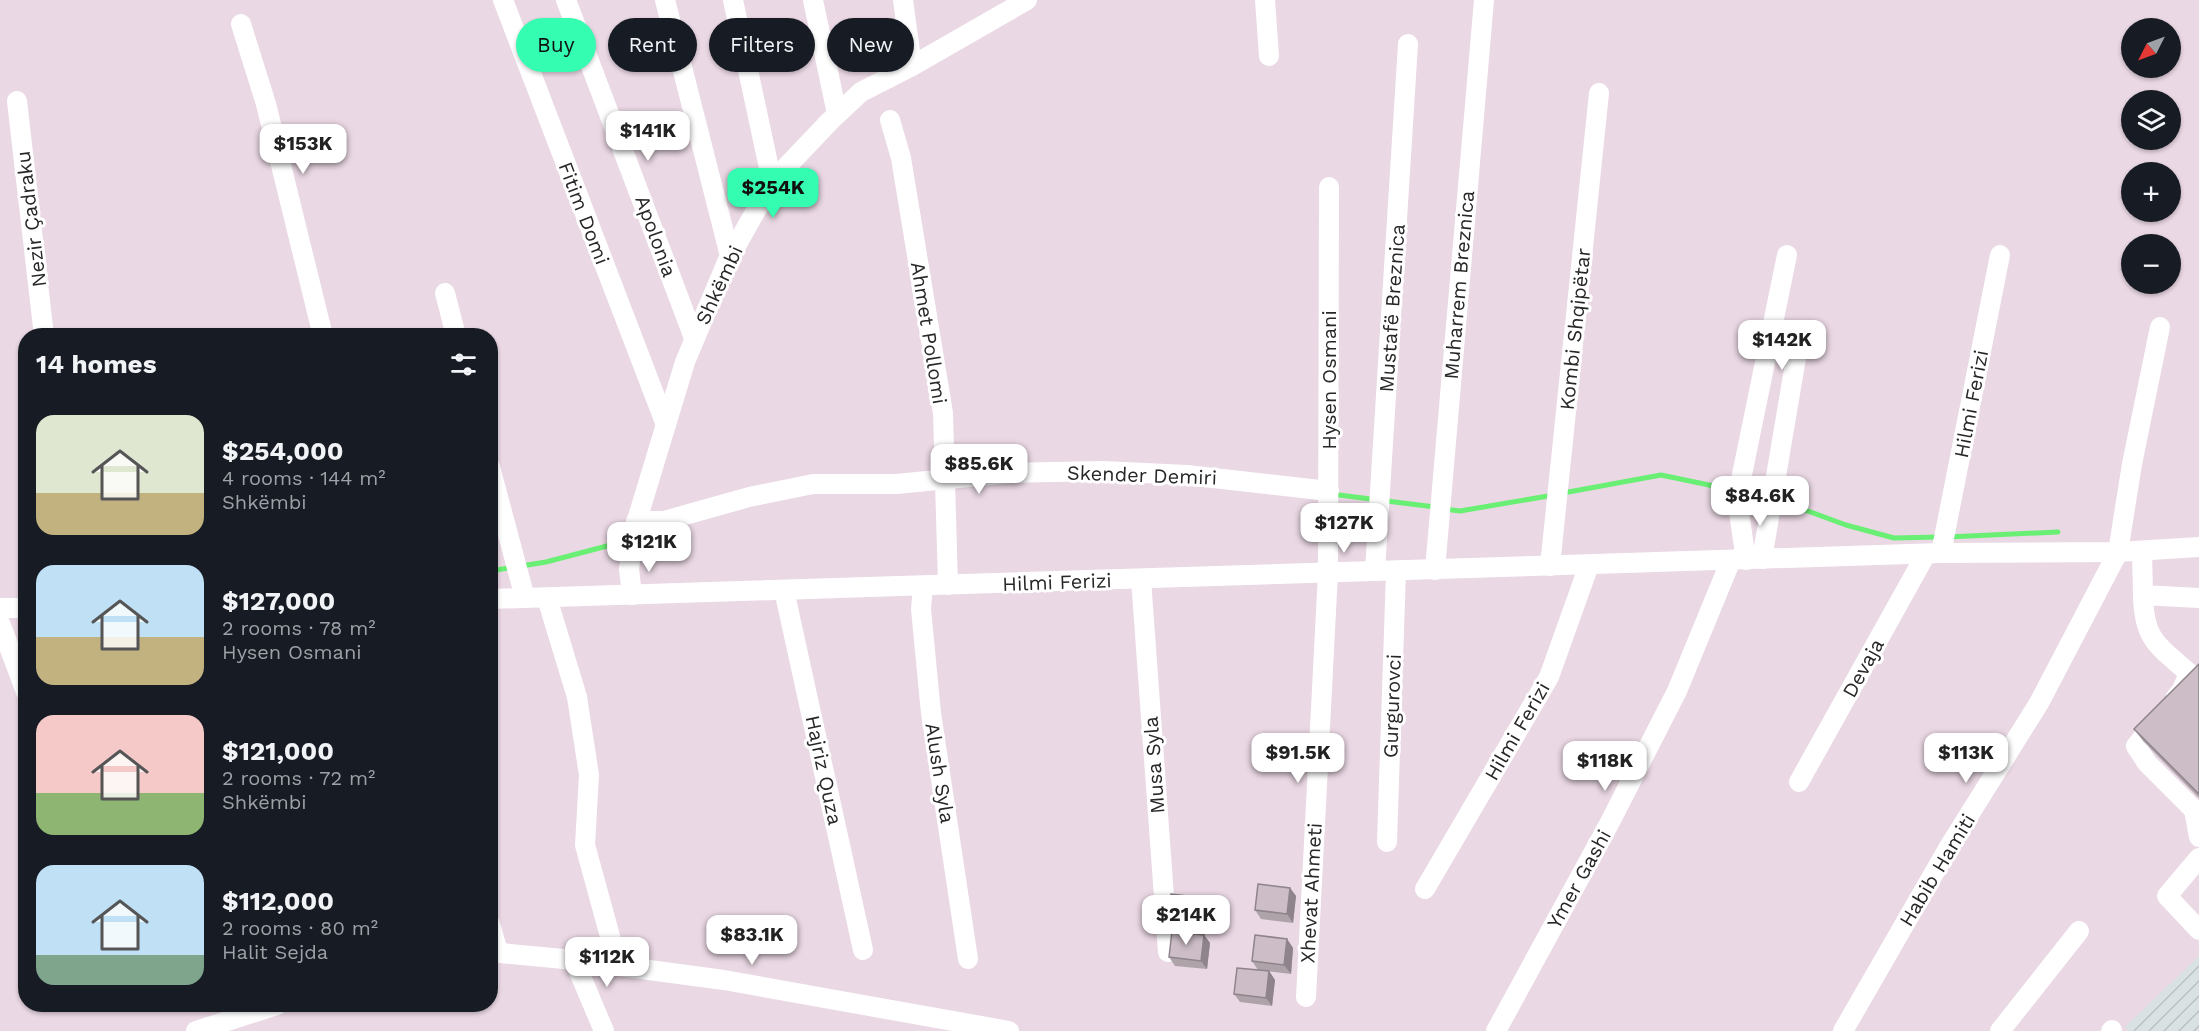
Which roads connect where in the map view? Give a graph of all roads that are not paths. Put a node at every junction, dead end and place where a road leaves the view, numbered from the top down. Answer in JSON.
{"nodes":[{"id":1,"x":503,"y":0,"type":"edge"},
{"id":2,"x":566,"y":0,"type":"edge"},
{"id":3,"x":665,"y":0,"type":"edge"},
{"id":4,"x":733,"y":0,"type":"edge"},
{"id":5,"x":813,"y":0,"type":"edge"},
{"id":6,"x":903,"y":0,"type":"edge"},
{"id":7,"x":1265,"y":0,"type":"edge"},
{"id":8,"x":1484,"y":0,"type":"edge"},
{"id":9,"x":1018,"y":2,"type":"edge"},
{"id":10,"x":905,"y":18,"type":"edge"},
{"id":11,"x":241,"y":24,"type":"dead end"},
{"id":12,"x":1408,"y":44,"type":"dead end"},
{"id":13,"x":1269,"y":56,"type":"dead end"},
{"id":14,"x":914,"y":65,"type":"edge"},
{"id":15,"x":900,"y":72,"type":"edge"},
{"id":16,"x":1599,"y":93,"type":"dead end"},
{"id":17,"x":17,"y":101,"type":"dead end"},
{"id":18,"x":837,"y":114,"type":"junction"},
{"id":19,"x":890,"y":120,"type":"dead end"},
{"id":20,"x":772,"y":182,"type":"junction"},
{"id":21,"x":1329,"y":187,"type":"dead end"},
{"id":22,"x":1787,"y":255,"type":"dead end"},
{"id":23,"x":2000,"y":255,"type":"dead end"},
{"id":24,"x":730,"y":256,"type":"junction"},
{"id":25,"x":445,"y":293,"type":"dead end"},
{"id":26,"x":2160,"y":327,"type":"dead end"},
{"id":27,"x":43,"y":328,"type":"edge"},
{"id":28,"x":322,"y":328,"type":"edge"},
{"id":29,"x":454,"y":328,"type":"edge"},
{"id":30,"x":694,"y":338,"type":"junction"},
{"id":31,"x":1797,"y":352,"type":"dead end"},
{"id":32,"x":666,"y":425,"type":"junction"},
{"id":33,"x":947,"y":485,"type":"junction"},
{"id":34,"x":1328,"y":496,"type":"junction"},
{"id":35,"x":498,"y":497,"type":"edge"},
{"id":36,"x":635,"y":526,"type":"junction"},
{"id":37,"x":2199,"y":547,"type":"edge"},
{"id":38,"x":2142,"y":551,"type":"junction"},
{"id":39,"x":1936,"y":552,"type":"junction"},
{"id":40,"x":2118,"y":552,"type":"junction"},
{"id":41,"x":1746,"y":560,"type":"junction"},
{"id":42,"x":1588,"y":565,"type":"junction"},
{"id":43,"x":1550,"y":566,"type":"junction"},
{"id":44,"x":1435,"y":570,"type":"junction"},
{"id":45,"x":1375,"y":571,"type":"junction"},
{"id":46,"x":1396,"y":571,"type":"junction"},
{"id":47,"x":1328,"y":573,"type":"junction"},
{"id":48,"x":1141,"y":579,"type":"junction"},
{"id":49,"x":948,"y":585,"type":"junction"},
{"id":50,"x":923,"y":586,"type":"junction"},
{"id":51,"x":784,"y":590,"type":"junction"},
{"id":52,"x":632,"y":595,"type":"junction"},
{"id":53,"x":2143,"y":595,"type":"junction"},
{"id":54,"x":525,"y":598,"type":"junction"},
{"id":55,"x":547,"y":598,"type":"junction"},
{"id":56,"x":2199,"y":598,"type":"edge"},
{"id":57,"x":498,"y":600,"type":"edge"},
{"id":58,"x":0,"y":608,"type":"edge"},
{"id":59,"x":18,"y":608,"type":"edge"},
{"id":60,"x":0,"y":623,"type":"edge"},
{"id":61,"x":18,"y":671,"type":"edge"},
{"id":62,"x":1800,"y":782,"type":"dead end"},
{"id":63,"x":2196,"y":812,"type":"edge"},
{"id":64,"x":2199,"y":837,"type":"edge"},
{"id":65,"x":1387,"y":842,"type":"dead end"},
{"id":66,"x":2199,"y":858,"type":"edge"},
{"id":67,"x":1425,"y":888,"type":"dead end"},
{"id":68,"x":2197,"y":924,"type":"edge"},
{"id":69,"x":2079,"y":931,"type":"dead end"},
{"id":70,"x":611,"y":940,"type":"dead end"},
{"id":71,"x":863,"y":950,"type":"dead end"},
{"id":72,"x":498,"y":952,"type":"edge"},
{"id":73,"x":1168,"y":952,"type":"edge"},
{"id":74,"x":968,"y":959,"type":"dead end"},
{"id":75,"x":574,"y":960,"type":"junction"},
{"id":76,"x":1306,"y":997,"type":"dead end"},
{"id":77,"x":255,"y":1012,"type":"edge"},
{"id":78,"x":196,"y":1031,"type":"edge"},
{"id":79,"x":604,"y":1031,"type":"edge"},
{"id":80,"x":1009,"y":1031,"type":"edge"},
{"id":81,"x":1496,"y":1031,"type":"edge"},
{"id":82,"x":1843,"y":1031,"type":"edge"},
{"id":83,"x":2000,"y":1031,"type":"edge"}],
"edges":[{"from":1,"to":32,"type":"street","name":"Fitim Domi"},
{"from":2,"to":30,"type":"street","name":"Apolonia"},
{"from":3,"to":24,"type":"street"},
{"from":4,"to":20,"type":"street"},
{"from":5,"to":18,"type":"street"},
{"from":6,"to":10,"type":"street"},
{"from":7,"to":13,"type":"street"},
{"from":8,"to":44,"type":"street","name":"Muharrem Breznica"},
{"from":9,"to":14,"type":"street","name":"Shkëmbi"},
{"from":11,"to":28,"type":"street"},
{"from":12,"to":45,"type":"street","name":"Mustafë Breznica"},
{"from":15,"to":18,"type":"street","name":"Shkëmbi"},
{"from":16,"to":43,"type":"street","name":"Kombi Shqipëtar"},
{"from":17,"to":27,"type":"street","name":"Nezir Çadraku"},
{"from":18,"to":20,"type":"street","name":"Shkëmbi"},
{"from":19,"to":33,"type":"street","name":"Ahmet Pollomi"},
{"from":20,"to":24,"type":"street","name":"Shkëmbi"},
{"from":21,"to":34,"type":"street","name":"Hysen Osmani"},
{"from":22,"to":41,"type":"street"},
{"from":23,"to":39,"type":"street","name":"Hilmi Ferizi"},
{"from":24,"to":30,"type":"street","name":"Shkëmbi"},
{"from":25,"to":29,"type":"street"},
{"from":26,"to":40,"type":"street"},
{"from":30,"to":32,"type":"street","name":"Shkëmbi"},
{"from":31,"to":41,"type":"street","name":"Ymer Gashi"},
{"from":32,"to":36,"type":"street","name":"Shkëmbi"},
{"from":33,"to":34,"type":"street","name":"Skender Demiri"},
{"from":33,"to":36,"type":"street","name":"Skender Demiri"},
{"from":33,"to":49,"type":"street","name":"Ahmet Pollomi"},
{"from":34,"to":47,"type":"street","name":"Hysen Osmani"},
{"from":35,"to":54,"type":"street"},
{"from":36,"to":52,"type":"street","name":"Shkëmbi"},
{"from":37,"to":38,"type":"street","name":"Hilmi Ferizi"},
{"from":38,"to":40,"type":"street","name":"Hilmi Ferizi"},
{"from":38,"to":53,"type":"street"},
{"from":39,"to":40,"type":"street","name":"Hilmi Ferizi"},
{"from":39,"to":41,"type":"street","name":"Hilmi Ferizi"},
{"from":39,"to":62,"type":"street","name":"Devaja"},
{"from":40,"to":82,"type":"street","name":"Habib Hamiti"},
{"from":41,"to":42,"type":"street","name":"Hilmi Ferizi"},
{"from":41,"to":81,"type":"street","name":"Ymer Gashi"},
{"from":42,"to":43,"type":"street","name":"Hilmi Ferizi"},
{"from":42,"to":67,"type":"street","name":"Hilmi Ferizi"},
{"from":43,"to":44,"type":"street","name":"Hilmi Ferizi"},
{"from":44,"to":46,"type":"street","name":"Hilmi Ferizi"},
{"from":45,"to":46,"type":"street","name":"Hilmi Ferizi"},
{"from":45,"to":47,"type":"street","name":"Hilmi Ferizi"},
{"from":46,"to":65,"type":"street","name":"Gurgurovci"},
{"from":47,"to":48,"type":"street","name":"Hilmi Ferizi"},
{"from":47,"to":76,"type":"street","name":"Xhevat Ahmeti"},
{"from":48,"to":49,"type":"street","name":"Hilmi Ferizi"},
{"from":48,"to":73,"type":"street","name":"Musa Syla"},
{"from":49,"to":50,"type":"street","name":"Hilmi Ferizi"},
{"from":50,"to":51,"type":"street","name":"Hilmi Ferizi"},
{"from":50,"to":74,"type":"street","name":"Alush Syla"},
{"from":51,"to":52,"type":"street","name":"Hilmi Ferizi"},
{"from":51,"to":71,"type":"street","name":"Hajriz Quza"},
{"from":52,"to":55,"type":"street","name":"Hilmi Ferizi"},
{"from":53,"to":56,"type":"street"},
{"from":53,"to":63,"type":"street"},
{"from":54,"to":55,"type":"street","name":"Hilmi Ferizi"},
{"from":54,"to":57,"type":"street","name":"Hilmi Ferizi"},
{"from":55,"to":70,"type":"street"},
{"from":58,"to":59,"type":"street"},
{"from":60,"to":61,"type":"street"},
{"from":63,"to":64,"type":"street"},
{"from":66,"to":68,"type":"street"},
{"from":69,"to":83,"type":"street"},
{"from":72,"to":75,"type":"street"},
{"from":75,"to":79,"type":"street"},
{"from":75,"to":80,"type":"street"},
{"from":77,"to":78,"type":"street"}]}
